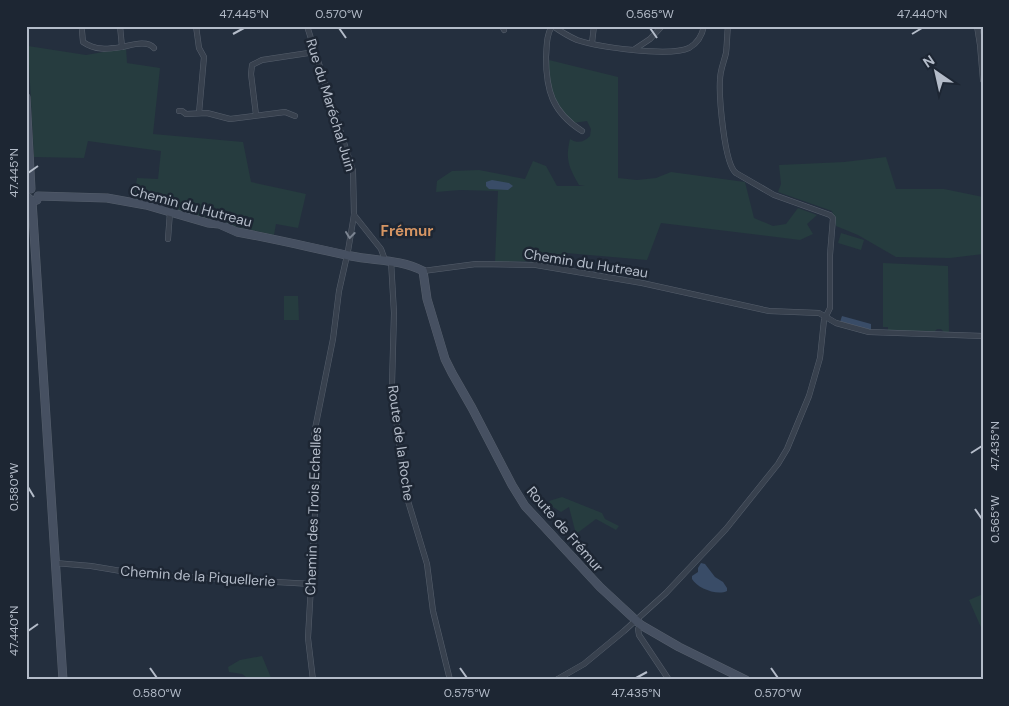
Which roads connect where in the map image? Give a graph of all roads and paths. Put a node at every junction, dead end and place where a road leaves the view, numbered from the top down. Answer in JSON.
{"nodes":[{"id":1,"x":120,"y":26,"type":"edge"},
{"id":2,"x":196,"y":26,"type":"edge"},
{"id":3,"x":307,"y":26,"type":"edge"},
{"id":4,"x":552,"y":26,"type":"edge"},
{"id":5,"x":594,"y":26,"type":"edge"},
{"id":6,"x":662,"y":26,"type":"edge"},
{"id":7,"x":704,"y":26,"type":"edge"},
{"id":8,"x":728,"y":26,"type":"edge"},
{"id":9,"x":976,"y":26,"type":"edge"},
{"id":10,"x":82,"y":30,"type":"dead end"},
{"id":11,"x":592,"y":43,"type":"junction"},
{"id":12,"x":122,"y":46,"type":"junction"},
{"id":13,"x":154,"y":48,"type":"dead end"},
{"id":14,"x":634,"y":50,"type":"junction"},
{"id":15,"x":315,"y":52,"type":"junction"},
{"id":16,"x":983,"y":80,"type":"edge"},
{"id":17,"x":26,"y":97,"type":"edge"},
{"id":18,"x":179,"y":111,"type":"dead end"},
{"id":19,"x":199,"y":113,"type":"junction"},
{"id":20,"x":256,"y":116,"type":"junction"},
{"id":21,"x":295,"y":116,"type":"dead end"},
{"id":22,"x":582,"y":131,"type":"dead end"},
{"id":23,"x":28,"y":133,"type":"edge"},
{"id":24,"x":28,"y":167,"type":"edge"},
{"id":25,"x":31,"y":195,"type":"edge"},
{"id":26,"x":170,"y":212,"type":"junction"},
{"id":27,"x":354,"y":215,"type":"junction"},
{"id":28,"x":168,"y":239,"type":"dead end"},
{"id":29,"x":347,"y":255,"type":"junction"},
{"id":30,"x":388,"y":260,"type":"junction"},
{"id":31,"x":423,"y":271,"type":"junction"},
{"id":32,"x":826,"y":316,"type":"junction"},
{"id":33,"x":983,"y":336,"type":"edge"},
{"id":34,"x":55,"y":562,"type":"junction"},
{"id":35,"x":312,"y":584,"type":"junction"},
{"id":36,"x":638,"y":623,"type":"junction"},
{"id":37,"x":63,"y":680,"type":"edge"},
{"id":38,"x":313,"y":680,"type":"edge"},
{"id":39,"x":450,"y":680,"type":"edge"},
{"id":40,"x":556,"y":680,"type":"edge"},
{"id":41,"x":669,"y":680,"type":"edge"},
{"id":42,"x":746,"y":680,"type":"edge"}],
"edges":[{"from":1,"to":12,"type":"street"},
{"from":2,"to":19,"type":"street"},
{"from":3,"to":15,"type":"street","name":"Rue du Maréchal Juin"},
{"from":4,"to":11,"type":"street"},
{"from":4,"to":22,"type":"street"},
{"from":5,"to":11,"type":"street"},
{"from":6,"to":14,"type":"street"},
{"from":7,"to":14,"type":"street"},
{"from":8,"to":32,"type":"street"},
{"from":9,"to":16,"type":"street"},
{"from":10,"to":12,"type":"street"},
{"from":11,"to":14,"type":"street"},
{"from":12,"to":13,"type":"street"},
{"from":15,"to":20,"type":"street"},
{"from":15,"to":27,"type":"street","name":"Rue du Maréchal Juin"},
{"from":17,"to":23,"type":"street"},
{"from":18,"to":19,"type":"street"},
{"from":19,"to":20,"type":"street"},
{"from":20,"to":21,"type":"street"},
{"from":23,"to":24,"type":"street"},
{"from":24,"to":25,"type":"street"},
{"from":25,"to":26,"type":"street","name":"Chemin du Hutreau"},
{"from":25,"to":34,"type":"street"},
{"from":26,"to":28,"type":"street"},
{"from":26,"to":29,"type":"street","name":"Chemin du Hutreau"},
{"from":27,"to":29,"type":"street","name":"Rue du Maréchal Juin","one_way":true},
{"from":27,"to":30,"type":"street"},
{"from":29,"to":30,"type":"street","name":"Chemin du Hutreau"},
{"from":29,"to":35,"type":"street","name":"Chemin des Trois Echelles"},
{"from":30,"to":31,"type":"street","name":"Chemin du Hutreau"},
{"from":30,"to":39,"type":"street","name":"Route de la Roche"},
{"from":31,"to":32,"type":"street","name":"Chemin du Hutreau"},
{"from":31,"to":36,"type":"street","name":"Route de Frémur"},
{"from":32,"to":33,"type":"street","name":"Chemin du Hutreau"},
{"from":32,"to":36,"type":"street"},
{"from":34,"to":35,"type":"street","name":"Chemin de la Piquellerie"},
{"from":34,"to":37,"type":"street"},
{"from":35,"to":38,"type":"street","name":"Chemin des Trois Echelles"},
{"from":36,"to":40,"type":"street"},
{"from":36,"to":41,"type":"street"},
{"from":36,"to":42,"type":"street","name":"Route de Frémur"}]}
